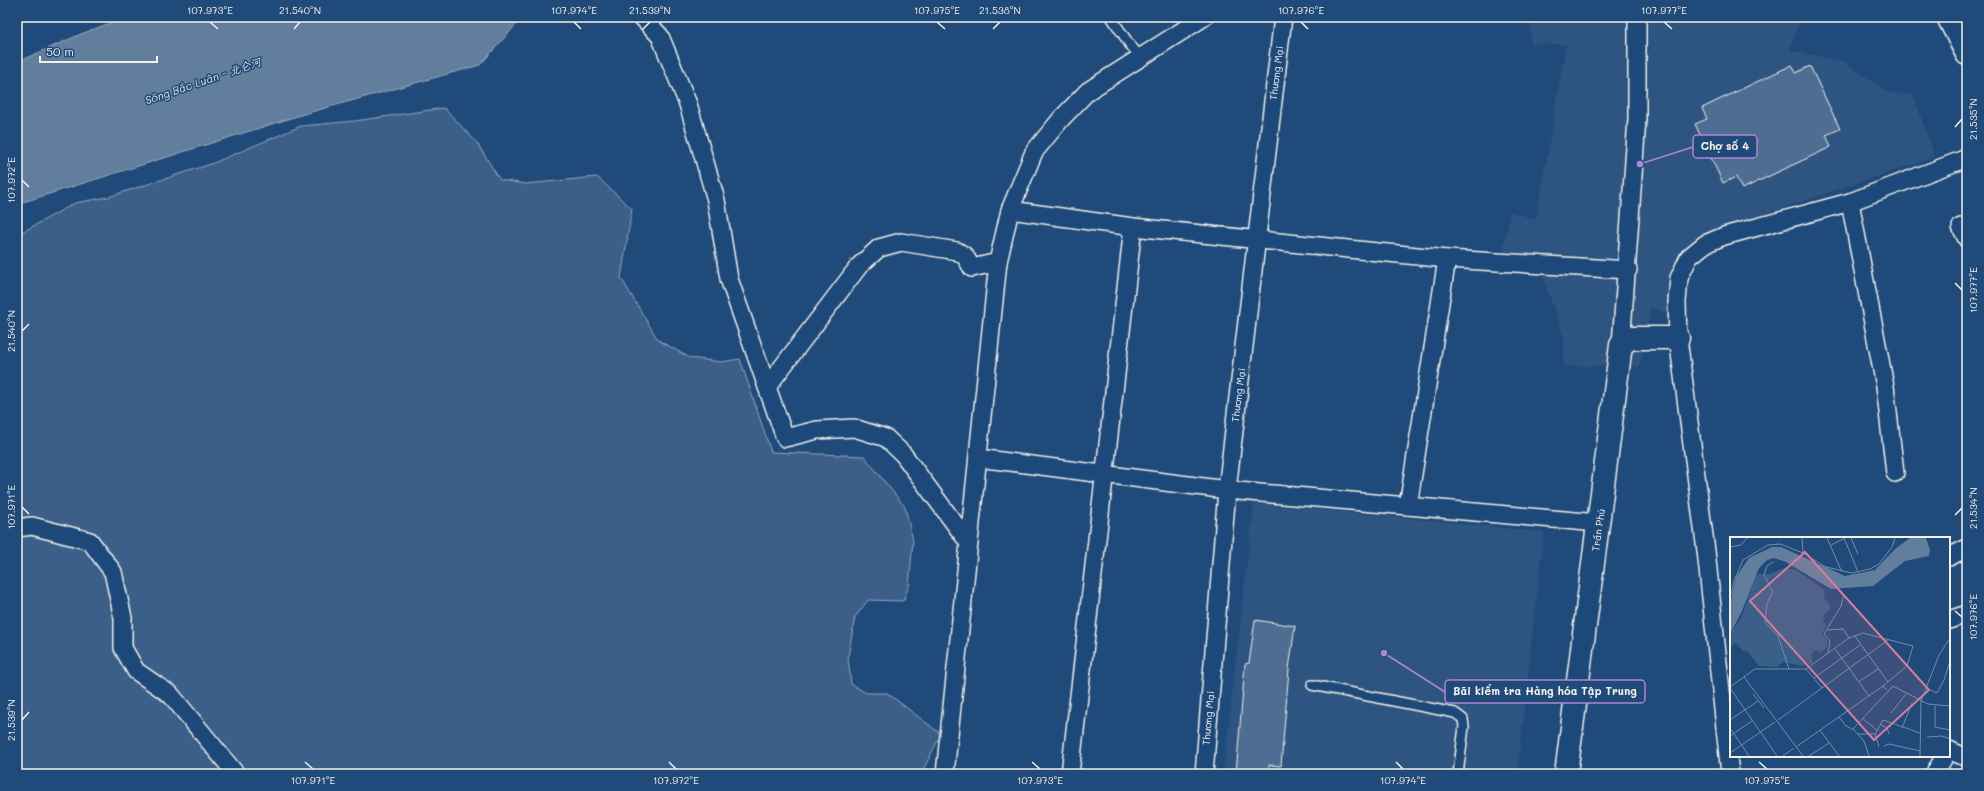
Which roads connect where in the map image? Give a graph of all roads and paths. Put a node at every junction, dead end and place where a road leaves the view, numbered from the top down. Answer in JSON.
{"nodes":[{"id":1,"x":642,"y":17,"type":"edge"},
{"id":2,"x":1111,"y":17,"type":"edge"},
{"id":3,"x":1204,"y":17,"type":"edge"},
{"id":4,"x":1283,"y":17,"type":"edge"},
{"id":5,"x":1637,"y":17,"type":"edge"},
{"id":6,"x":1948,"y":17,"type":"edge"},
{"id":7,"x":1967,"y":54,"type":"edge"},
{"id":8,"x":1141,"y":57,"type":"junction"},
{"id":9,"x":1967,"y":158,"type":"edge"},
{"id":10,"x":1850,"y":202,"type":"junction"},
{"id":11,"x":1010,"y":210,"type":"junction"},
{"id":12,"x":1133,"y":227,"type":"junction"},
{"id":13,"x":1257,"y":240,"type":"junction"},
{"id":14,"x":1447,"y":259,"type":"junction"},
{"id":15,"x":998,"y":262,"type":"junction"},
{"id":16,"x":1628,"y":270,"type":"junction"},
{"id":17,"x":1678,"y":338,"type":"junction"},
{"id":18,"x":1622,"y":346,"type":"junction"},
{"id":19,"x":767,"y":387,"type":"junction"},
{"id":20,"x":978,"y":458,"type":"junction"},
{"id":21,"x":1104,"y":473,"type":"junction"},
{"id":22,"x":1895,"y":473,"type":"dead end"},
{"id":23,"x":1227,"y":490,"type":"junction"},
{"id":24,"x":1408,"y":506,"type":"junction"},
{"id":25,"x":1598,"y":523,"type":"junction"},
{"id":26,"x":17,"y":528,"type":"edge"},
{"id":27,"x":969,"y":543,"type":"junction"},
{"id":28,"x":1967,"y":548,"type":"edge"},
{"id":29,"x":1950,"y":556,"type":"edge"},
{"id":30,"x":1967,"y":614,"type":"edge"},
{"id":31,"x":1950,"y":620,"type":"edge"},
{"id":32,"x":1312,"y":685,"type":"dead end"},
{"id":33,"x":1728,"y":737,"type":"edge"},
{"id":34,"x":1950,"y":750,"type":"edge"},
{"id":35,"x":1944,"y":757,"type":"edge"},
{"id":36,"x":1967,"y":758,"type":"edge"},
{"id":37,"x":236,"y":774,"type":"edge"},
{"id":38,"x":945,"y":774,"type":"edge"},
{"id":39,"x":1070,"y":774,"type":"edge"},
{"id":40,"x":1204,"y":774,"type":"edge"},
{"id":41,"x":1458,"y":774,"type":"edge"},
{"id":42,"x":1566,"y":774,"type":"edge"},
{"id":43,"x":1730,"y":774,"type":"edge"},
{"id":44,"x":1934,"y":774,"type":"edge"}],
"edges":[{"from":1,"to":19,"type":"street"},
{"from":2,"to":8,"type":"lane"},
{"from":3,"to":8,"type":"street"},
{"from":4,"to":13,"type":"street","name":"Thương Mại"},
{"from":5,"to":16,"type":"street"},
{"from":6,"to":7,"type":"street"},
{"from":8,"to":11,"type":"street"},
{"from":9,"to":10,"type":"street"},
{"from":10,"to":17,"type":"street"},
{"from":10,"to":22,"type":"street"},
{"from":11,"to":12,"type":"street"},
{"from":11,"to":15,"type":"street"},
{"from":12,"to":13,"type":"street"},
{"from":12,"to":21,"type":"street"},
{"from":13,"to":14,"type":"street"},
{"from":13,"to":23,"type":"street","name":"Thương Mại"},
{"from":14,"to":16,"type":"street"},
{"from":14,"to":24,"type":"street"},
{"from":15,"to":19,"type":"street"},
{"from":15,"to":20,"type":"street"},
{"from":16,"to":18,"type":"street"},
{"from":17,"to":18,"type":"street"},
{"from":17,"to":33,"type":"street"},
{"from":18,"to":25,"type":"street","name":"Trần Phú"},
{"from":19,"to":27,"type":"street"},
{"from":20,"to":21,"type":"street"},
{"from":20,"to":27,"type":"street"},
{"from":21,"to":23,"type":"street"},
{"from":21,"to":39,"type":"street"},
{"from":23,"to":24,"type":"street"},
{"from":23,"to":40,"type":"street","name":"Thương Mại"},
{"from":24,"to":25,"type":"street"},
{"from":25,"to":42,"type":"street","name":"Trần Phú"},
{"from":26,"to":37,"type":"street"},
{"from":27,"to":38,"type":"street"},
{"from":28,"to":29,"type":"street"},
{"from":30,"to":31,"type":"street"},
{"from":32,"to":41,"type":"lane"},
{"from":33,"to":43,"type":"street"},
{"from":34,"to":36,"type":"street"},
{"from":35,"to":44,"type":"street"}]}
